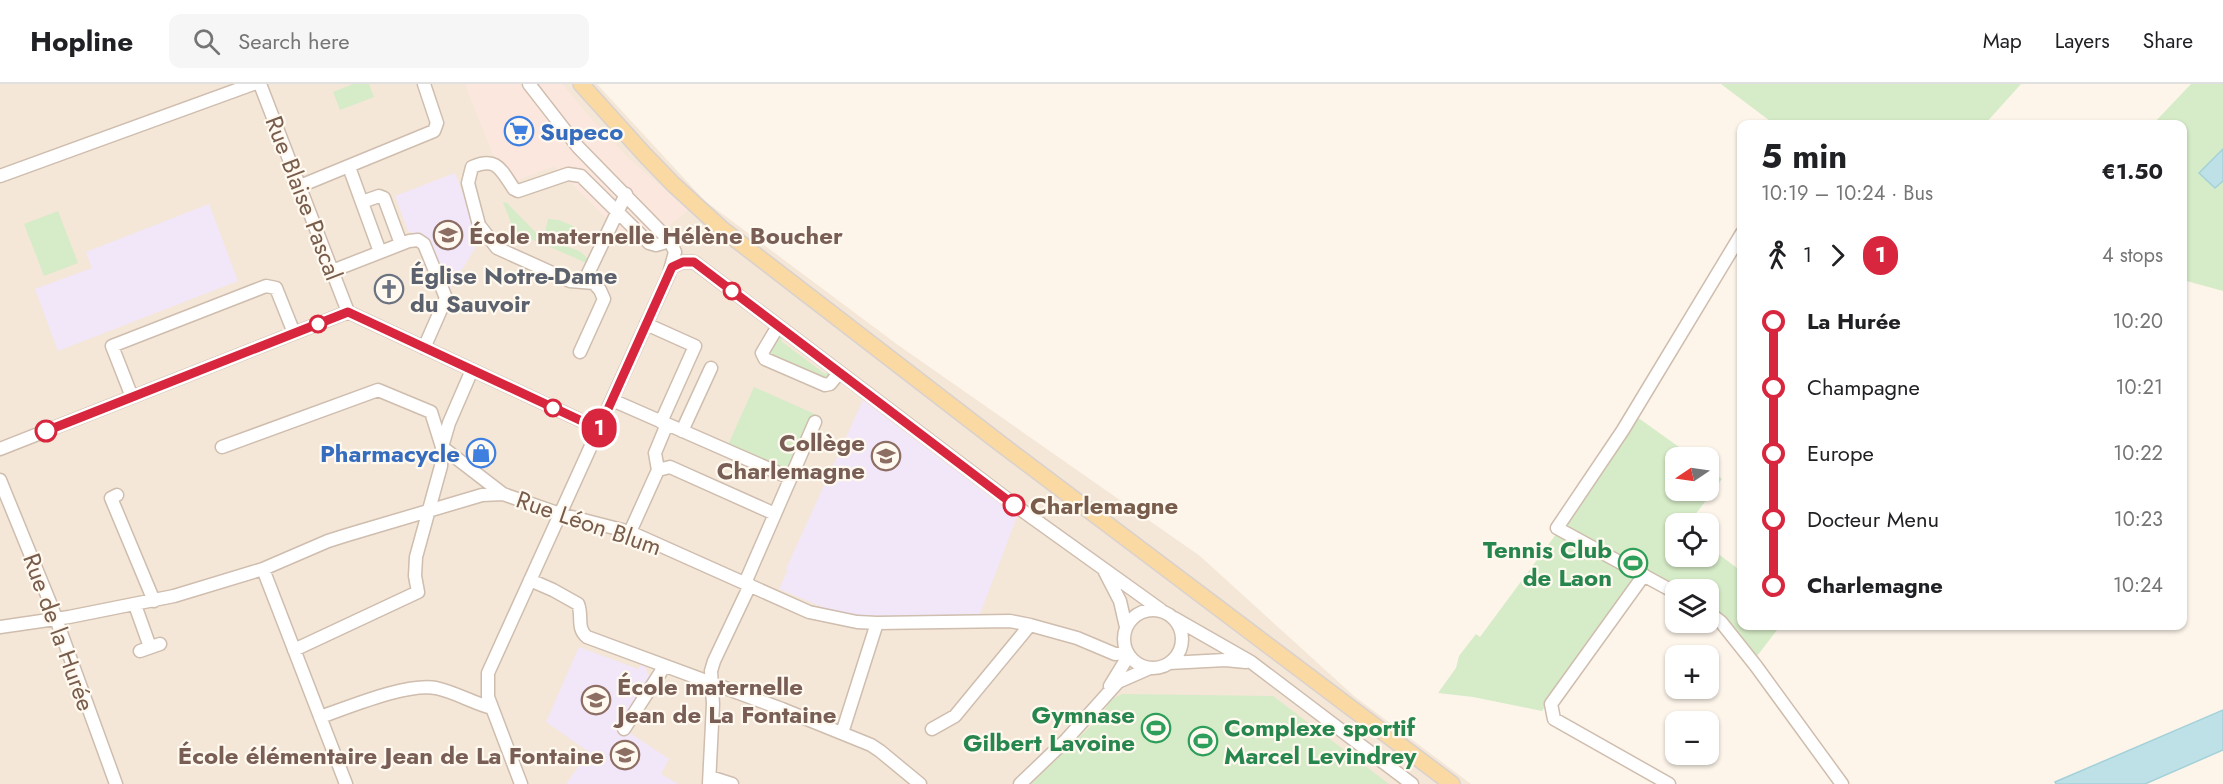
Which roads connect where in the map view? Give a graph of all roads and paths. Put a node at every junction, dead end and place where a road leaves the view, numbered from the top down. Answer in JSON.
{"nodes":[{"id":1,"x":253,"y":84,"type":"edge"},
{"id":2,"x":260,"y":84,"type":"edge"},
{"id":3,"x":424,"y":84,"type":"edge"},
{"id":4,"x":529,"y":84,"type":"edge"},
{"id":5,"x":581,"y":84,"type":"edge"},
{"id":6,"x":349,"y":167,"type":"junction"},
{"id":7,"x":0,"y":176,"type":"edge"},
{"id":8,"x":300,"y":186,"type":"junction"},
{"id":9,"x":626,"y":194,"type":"junction"},
{"id":10,"x":362,"y":202,"type":"junction"},
{"id":11,"x":617,"y":211,"type":"junction"},
{"id":12,"x":670,"y":241,"type":"junction"},
{"id":13,"x":1737,"y":241,"type":"edge"},
{"id":14,"x":401,"y":244,"type":"junction"},
{"id":15,"x":380,"y":252,"type":"junction"},
{"id":16,"x":672,"y":267,"type":"junction"},
{"id":17,"x":332,"y":271,"type":"junction"},
{"id":18,"x":584,"y":282,"type":"junction"},
{"id":19,"x":348,"y":312,"type":"junction"},
{"id":20,"x":646,"y":324,"type":"junction"},
{"id":21,"x":778,"y":326,"type":"junction"},
{"id":22,"x":294,"y":333,"type":"junction"},
{"id":23,"x":424,"y":348,"type":"junction"},
{"id":24,"x":580,"y":352,"type":"dead end"},
{"id":25,"x":711,"y":368,"type":"dead end"},
{"id":26,"x":472,"y":370,"type":"junction"},
{"id":27,"x":839,"y":373,"type":"junction"},
{"id":28,"x":132,"y":397,"type":"junction"},
{"id":29,"x":612,"y":400,"type":"junction"},
{"id":30,"x":815,"y":422,"type":"dead end"},
{"id":31,"x":664,"y":423,"type":"junction"},
{"id":32,"x":599,"y":429,"type":"junction"},
{"id":33,"x":682,"y":431,"type":"junction"},
{"id":34,"x":222,"y":447,"type":"dead end"},
{"id":35,"x":442,"y":447,"type":"junction"},
{"id":36,"x":0,"y":449,"type":"edge"},
{"id":37,"x":658,"y":470,"type":"junction"},
{"id":38,"x":790,"y":478,"type":"junction"},
{"id":39,"x":0,"y":480,"type":"edge"},
{"id":40,"x":503,"y":494,"type":"junction"},
{"id":41,"x":117,"y":495,"type":"dead end"},
{"id":42,"x":6,"y":510,"type":"edge"},
{"id":43,"x":429,"y":512,"type":"junction"},
{"id":44,"x":560,"y":514,"type":"junction"},
{"id":45,"x":775,"y":514,"type":"junction"},
{"id":46,"x":630,"y":532,"type":"junction"},
{"id":47,"x":263,"y":569,"type":"junction"},
{"id":48,"x":1104,"y":571,"type":"junction"},
{"id":49,"x":1644,"y":575,"type":"junction"},
{"id":50,"x":530,"y":580,"type":"junction"},
{"id":51,"x":747,"y":584,"type":"junction"},
{"id":52,"x":1665,"y":587,"type":"edge"},
{"id":53,"x":154,"y":601,"type":"junction"},
{"id":54,"x":135,"y":605,"type":"junction"},
{"id":55,"x":1161,"y":610,"type":"junction"},
{"id":56,"x":56,"y":618,"type":"junction"},
{"id":57,"x":1174,"y":618,"type":"junction"},
{"id":58,"x":1719,"y":620,"type":"edge"},
{"id":59,"x":877,"y":623,"type":"junction"},
{"id":60,"x":1030,"y":625,"type":"junction"},
{"id":61,"x":0,"y":627,"type":"edge"},
{"id":62,"x":1125,"y":629,"type":"junction"},
{"id":63,"x":1095,"y":646,"type":"junction"},
{"id":64,"x":150,"y":647,"type":"dead end"},
{"id":65,"x":294,"y":650,"type":"junction"},
{"id":66,"x":1128,"y":654,"type":"junction"},
{"id":67,"x":1251,"y":662,"type":"junction"},
{"id":68,"x":1169,"y":663,"type":"junction"},
{"id":69,"x":664,"y":666,"type":"junction"},
{"id":70,"x":1151,"y":668,"type":"junction"},
{"id":71,"x":1114,"y":675,"type":"junction"},
{"id":72,"x":712,"y":683,"type":"junction"},
{"id":73,"x":1107,"y":692,"type":"junction"},
{"id":74,"x":492,"y":708,"type":"junction"},
{"id":75,"x":320,"y":717,"type":"junction"},
{"id":76,"x":624,"y":729,"type":"dead end"},
{"id":77,"x":932,"y":729,"type":"dead end"},
{"id":78,"x":842,"y":733,"type":"junction"},
{"id":79,"x":903,"y":779,"type":"edge"},
{"id":80,"x":710,"y":781,"type":"edge"},
{"id":81,"x":116,"y":784,"type":"edge"},
{"id":82,"x":346,"y":784,"type":"edge"},
{"id":83,"x":521,"y":784,"type":"edge"},
{"id":84,"x":732,"y":784,"type":"edge"},
{"id":85,"x":920,"y":784,"type":"edge"},
{"id":86,"x":1020,"y":784,"type":"edge"},
{"id":87,"x":1412,"y":784,"type":"edge"},
{"id":88,"x":1452,"y":784,"type":"edge"},
{"id":89,"x":1669,"y":784,"type":"edge"},
{"id":90,"x":1842,"y":784,"type":"edge"}],
"edges":[{"from":1,"to":7,"type":"street"},
{"from":2,"to":8,"type":"street","name":"Rue Blaise Pascal"},
{"from":3,"to":6,"type":"street"},
{"from":4,"to":9,"type":"street"},
{"from":5,"to":88,"type":"main road"},
{"from":6,"to":8,"type":"street"},
{"from":6,"to":10,"type":"street"},
{"from":8,"to":17,"type":"street","name":"Rue Blaise Pascal"},
{"from":9,"to":11,"type":"street"},
{"from":9,"to":12,"type":"street"},
{"from":10,"to":14,"type":"street"},
{"from":10,"to":15,"type":"street"},
{"from":11,"to":12,"type":"street"},
{"from":11,"to":18,"type":"street"},
{"from":11,"to":18,"type":"street"},
{"from":12,"to":16,"type":"street"},
{"from":13,"to":49,"type":"street"},
{"from":14,"to":15,"type":"street"},
{"from":14,"to":23,"type":"street"},
{"from":15,"to":17,"type":"street"},
{"from":16,"to":20,"type":"street"},
{"from":16,"to":21,"type":"street"},
{"from":17,"to":19,"type":"street","name":"Rue Blaise Pascal"},
{"from":18,"to":24,"type":"street"},
{"from":19,"to":22,"type":"street"},
{"from":19,"to":23,"type":"street"},
{"from":20,"to":29,"type":"street"},
{"from":20,"to":31,"type":"street"},
{"from":21,"to":27,"type":"street"},
{"from":21,"to":27,"type":"street"},
{"from":22,"to":28,"type":"street"},
{"from":22,"to":28,"type":"street"},
{"from":23,"to":26,"type":"street"},
{"from":25,"to":33,"type":"street"},
{"from":26,"to":32,"type":"street"},
{"from":26,"to":35,"type":"street"},
{"from":27,"to":48,"type":"street"},
{"from":28,"to":36,"type":"street"},
{"from":29,"to":31,"type":"street"},
{"from":29,"to":32,"type":"street"},
{"from":30,"to":38,"type":"street"},
{"from":31,"to":33,"type":"street"},
{"from":31,"to":37,"type":"street"},
{"from":32,"to":44,"type":"street"},
{"from":33,"to":38,"type":"street"},
{"from":34,"to":35,"type":"street"},
{"from":35,"to":40,"type":"street"},
{"from":35,"to":43,"type":"street"},
{"from":37,"to":45,"type":"street"},
{"from":37,"to":46,"type":"street"},
{"from":38,"to":45,"type":"street"},
{"from":39,"to":42,"type":"street","name":"Rue de la Hurée"},
{"from":40,"to":43,"type":"street","name":"Rue Léon Blum"},
{"from":40,"to":44,"type":"street","name":"Rue Léon Blum"},
{"from":41,"to":53,"type":"street"},
{"from":42,"to":56,"type":"street","name":"Rue de la Hurée"},
{"from":43,"to":47,"type":"street","name":"Rue Léon Blum"},
{"from":43,"to":65,"type":"street"},
{"from":44,"to":46,"type":"street","name":"Rue Léon Blum"},
{"from":44,"to":50,"type":"street"},
{"from":45,"to":51,"type":"street"},
{"from":46,"to":51,"type":"street","name":"Rue Léon Blum"},
{"from":47,"to":53,"type":"street","name":"Rue Léon Blum"},
{"from":47,"to":65,"type":"street"},
{"from":48,"to":55,"type":"street"},
{"from":48,"to":62,"type":"street"},
{"from":49,"to":52,"type":"street"},
{"from":49,"to":89,"type":"street"},
{"from":50,"to":69,"type":"street"},
{"from":50,"to":74,"type":"street"},
{"from":51,"to":59,"type":"street","name":"Rue Léon Blum"},
{"from":51,"to":72,"type":"street"},
{"from":53,"to":54,"type":"street","name":"Rue Léon Blum"},
{"from":54,"to":56,"type":"street","name":"Rue Léon Blum"},
{"from":54,"to":64,"type":"street"},
{"from":55,"to":57,"type":"street"},
{"from":55,"to":62,"type":"street"},
{"from":56,"to":61,"type":"street","name":"Rue Léon Blum"},
{"from":56,"to":81,"type":"street","name":"Rue de la Hurée"},
{"from":57,"to":67,"type":"street"},
{"from":57,"to":68,"type":"street"},
{"from":58,"to":90,"type":"street"},
{"from":59,"to":60,"type":"street","name":"Rue Léon Blum"},
{"from":59,"to":78,"type":"street"},
{"from":60,"to":63,"type":"street","name":"Rue Léon Blum"},
{"from":60,"to":77,"type":"street"},
{"from":62,"to":63,"type":"street"},
{"from":62,"to":66,"type":"street"},
{"from":63,"to":66,"type":"street","name":"Rue Léon Blum"},
{"from":63,"to":71,"type":"street","name":"Rue Léon Blum"},
{"from":65,"to":75,"type":"street"},
{"from":66,"to":70,"type":"street"},
{"from":66,"to":71,"type":"street"},
{"from":67,"to":68,"type":"street"},
{"from":67,"to":87,"type":"street"},
{"from":68,"to":70,"type":"street"},
{"from":69,"to":72,"type":"street"},
{"from":69,"to":76,"type":"street"},
{"from":70,"to":73,"type":"street"},
{"from":71,"to":73,"type":"street"},
{"from":72,"to":78,"type":"street"},
{"from":72,"to":80,"type":"street"},
{"from":73,"to":86,"type":"street"},
{"from":74,"to":75,"type":"street"},
{"from":74,"to":83,"type":"street"},
{"from":75,"to":82,"type":"street"},
{"from":78,"to":79,"type":"street"},
{"from":79,"to":85,"type":"street"},
{"from":80,"to":84,"type":"street"}]}
